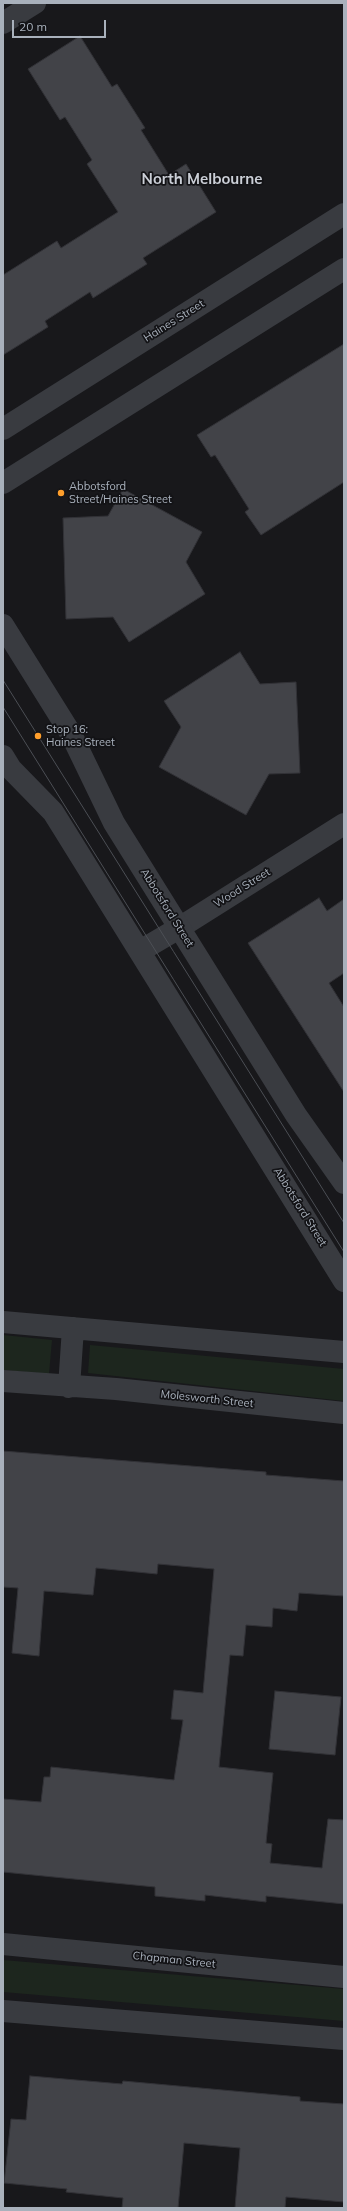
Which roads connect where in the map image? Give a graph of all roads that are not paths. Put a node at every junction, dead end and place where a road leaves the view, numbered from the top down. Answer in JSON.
{"nodes":[{"id":1,"x":35,"y":3,"type":"edge"},
{"id":2,"x":3,"y":23,"type":"edge"},
{"id":3,"x":344,"y":214,"type":"edge"},
{"id":4,"x":344,"y":269,"type":"edge"},
{"id":5,"x":3,"y":429,"type":"edge"},
{"id":6,"x":3,"y":483,"type":"edge"},
{"id":7,"x":3,"y":625,"type":"edge"},
{"id":8,"x":3,"y":756,"type":"edge"},
{"id":9,"x":344,"y":824,"type":"edge"},
{"id":10,"x":179,"y":928,"type":"junction"},
{"id":11,"x":140,"y":951,"type":"junction"},
{"id":12,"x":344,"y":1183,"type":"edge"},
{"id":13,"x":344,"y":1281,"type":"edge"},
{"id":14,"x":3,"y":1322,"type":"edge"},
{"id":15,"x":73,"y":1328,"type":"junction"},
{"id":16,"x":344,"y":1352,"type":"edge"},
{"id":17,"x":3,"y":1381,"type":"edge"},
{"id":18,"x":69,"y":1387,"type":"junction"},
{"id":19,"x":344,"y":1413,"type":"edge"},
{"id":20,"x":3,"y":1944,"type":"edge"},
{"id":21,"x":344,"y":1977,"type":"edge"},
{"id":22,"x":3,"y":2011,"type":"edge"},
{"id":23,"x":344,"y":2039,"type":"edge"}],
"edges":[{"from":1,"to":2,"type":"street"},
{"from":3,"to":5,"type":"street","name":"Haines Street"},
{"from":4,"to":6,"type":"street"},
{"from":7,"to":10,"type":"street","name":"Abbotsford Street"},
{"from":8,"to":11,"type":"street","name":"Abbotsford Street"},
{"from":9,"to":10,"type":"street","name":"Wood Street"},
{"from":10,"to":11,"type":"street","name":"Wood Street"},
{"from":10,"to":12,"type":"street","name":"Abbotsford Street"},
{"from":11,"to":13,"type":"street","name":"Abbotsford Street"},
{"from":14,"to":15,"type":"street"},
{"from":15,"to":16,"type":"street"},
{"from":15,"to":18,"type":"street"},
{"from":17,"to":18,"type":"street","name":"Molesworth Street"},
{"from":18,"to":19,"type":"street","name":"Molesworth Street"},
{"from":20,"to":21,"type":"street","name":"Chapman Street"},
{"from":22,"to":23,"type":"street"}]}
